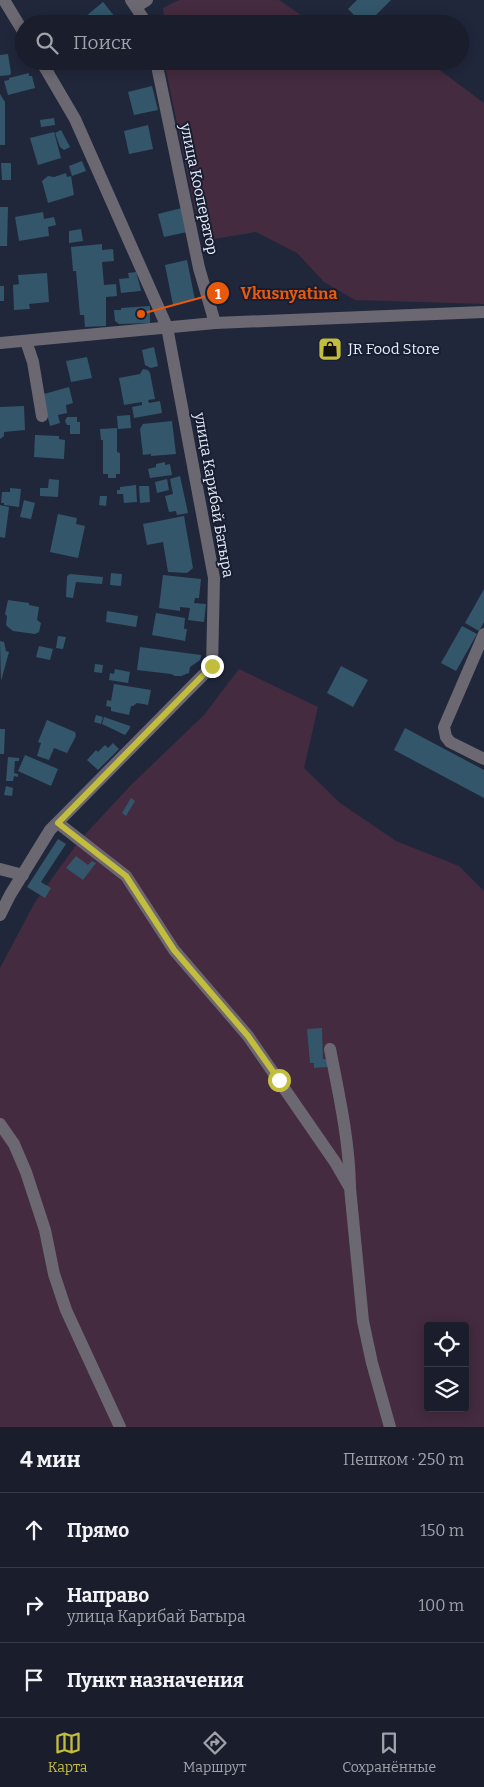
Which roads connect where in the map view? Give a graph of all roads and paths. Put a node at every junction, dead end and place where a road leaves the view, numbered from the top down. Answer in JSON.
{"nodes":[{"id":1,"x":4,"y":0,"type":"edge"},
{"id":2,"x":138,"y":2,"type":"edge"},
{"id":3,"x":143,"y":15,"type":"edge"},
{"id":4,"x":15,"y":18,"type":"edge"},
{"id":5,"x":46,"y":70,"type":"edge"},
{"id":6,"x":158,"y":70,"type":"edge"},
{"id":7,"x":484,"y":312,"type":"edge"},
{"id":8,"x":215,"y":323,"type":"junction"},
{"id":9,"x":166,"y":327,"type":"junction"},
{"id":10,"x":26,"y":341,"type":"junction"},
{"id":11,"x":0,"y":343,"type":"edge"},
{"id":12,"x":42,"y":416,"type":"dead end"},
{"id":13,"x":484,"y":634,"type":"edge"},
{"id":14,"x":484,"y":759,"type":"edge"},
{"id":15,"x":58,"y":823,"type":"junction"},
{"id":16,"x":0,"y":869,"type":"edge"},
{"id":17,"x":23,"y":875,"type":"junction"},
{"id":18,"x":0,"y":915,"type":"edge"},
{"id":19,"x":330,"y":1049,"type":"dead end"},
{"id":20,"x":0,"y":1124,"type":"edge"},
{"id":21,"x":350,"y":1188,"type":"junction"},
{"id":22,"x":120,"y":1427,"type":"edge"},
{"id":23,"x":390,"y":1427,"type":"edge"}],
"edges":[{"from":1,"to":4,"type":"street"},
{"from":2,"to":3,"type":"street"},
{"from":5,"to":9,"type":"street","name":"улица Карибай Батыра"},
{"from":6,"to":8,"type":"street","name":"улица Кооператор"},
{"from":7,"to":8,"type":"street"},
{"from":8,"to":9,"type":"street"},
{"from":9,"to":10,"type":"street"},
{"from":9,"to":15,"type":"street","name":"улица Карибай Батыра"},
{"from":10,"to":11,"type":"street"},
{"from":10,"to":12,"type":"street"},
{"from":13,"to":14,"type":"street"},
{"from":15,"to":17,"type":"street","name":"улица Карибай Батыра"},
{"from":15,"to":21,"type":"street"},
{"from":16,"to":17,"type":"street"},
{"from":17,"to":18,"type":"street","name":"улица Карибай Батыра"},
{"from":19,"to":21,"type":"street"},
{"from":20,"to":22,"type":"street"},
{"from":21,"to":23,"type":"street"}]}
